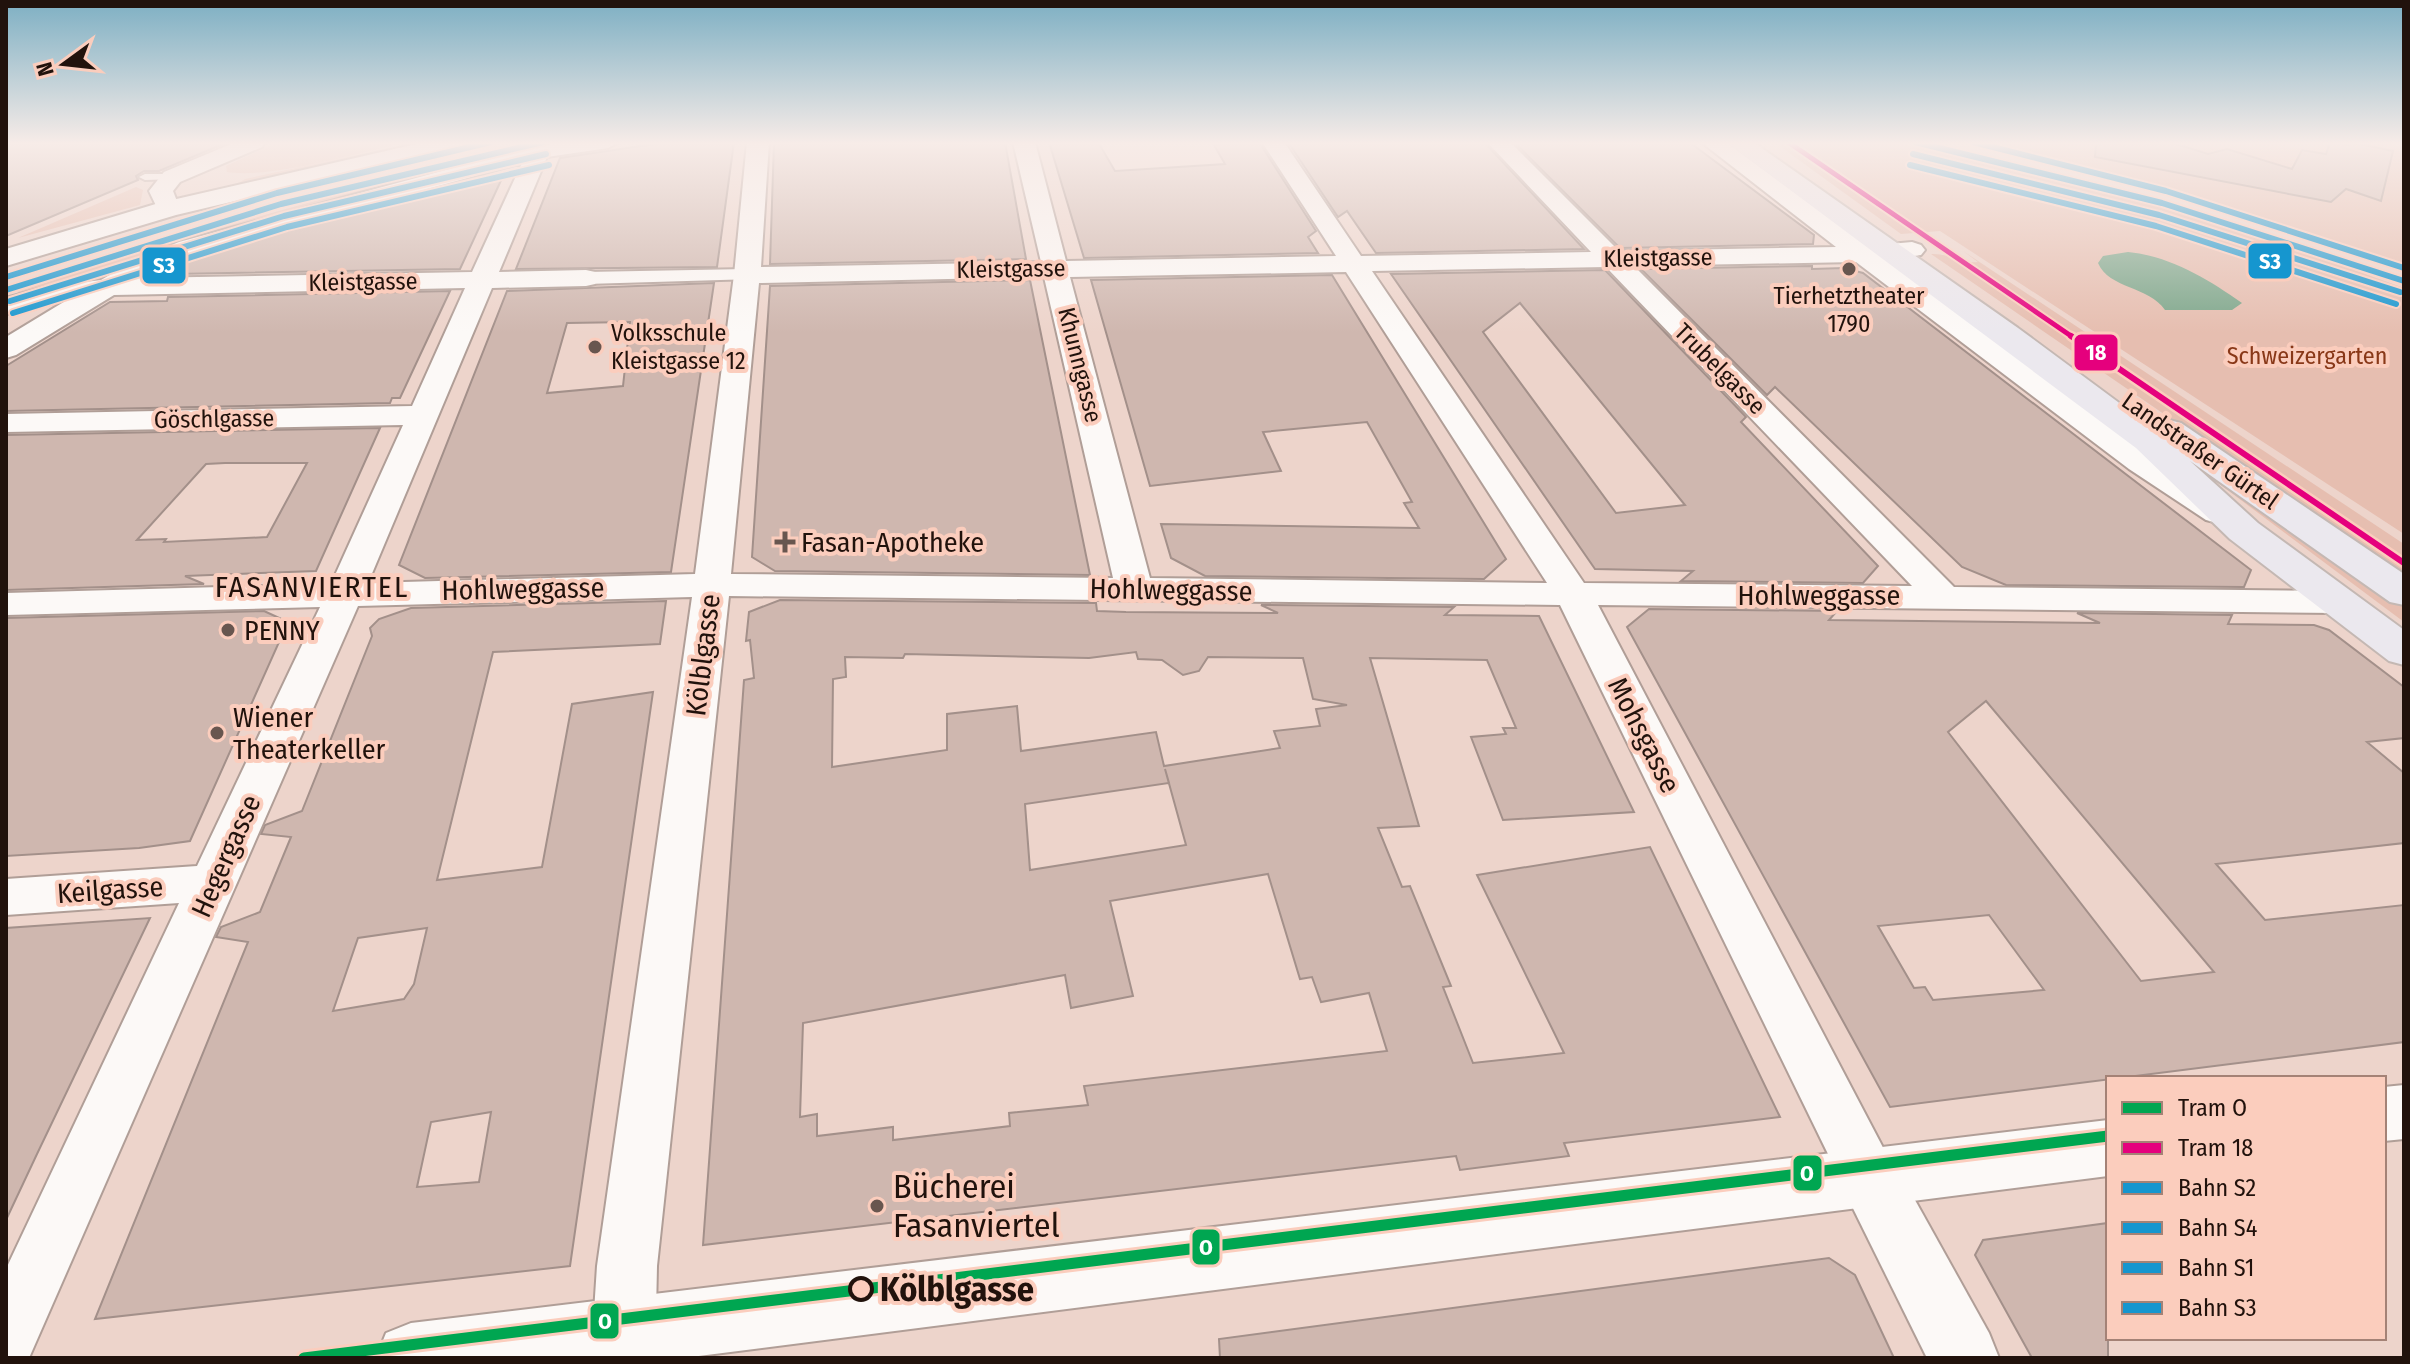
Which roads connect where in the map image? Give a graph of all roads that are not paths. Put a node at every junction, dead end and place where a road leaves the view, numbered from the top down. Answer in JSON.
{"nodes":[{"id":1,"x":167,"y":206,"type":"edge"},
{"id":2,"x":182,"y":206,"type":"edge"},
{"id":3,"x":340,"y":206,"type":"edge"},
{"id":4,"x":514,"y":206,"type":"edge"},
{"id":5,"x":753,"y":206,"type":"edge"},
{"id":6,"x":1040,"y":206,"type":"edge"},
{"id":7,"x":1317,"y":206,"type":"edge"},
{"id":8,"x":1559,"y":206,"type":"edge"},
{"id":9,"x":1814,"y":206,"type":"edge"},
{"id":10,"x":1825,"y":206,"type":"edge"},
{"id":11,"x":1834,"y":206,"type":"edge"},
{"id":12,"x":168,"y":209,"type":"junction"},
{"id":13,"x":1888,"y":252,"type":"junction"},
{"id":14,"x":6,"y":258,"type":"edge"},
{"id":15,"x":1611,"y":259,"type":"junction"},
{"id":16,"x":1356,"y":263,"type":"junction"},
{"id":17,"x":1056,"y":268,"type":"junction"},
{"id":18,"x":747,"y":275,"type":"junction"},
{"id":19,"x":586,"y":278,"type":"joint"},
{"id":20,"x":481,"y":280,"type":"junction"},
{"id":21,"x":109,"y":287,"type":"junction"},
{"id":22,"x":6,"y":306,"type":"edge"},
{"id":23,"x":6,"y":349,"type":"edge"},
{"id":24,"x":423,"y":415,"type":"junction"},
{"id":25,"x":6,"y":423,"type":"edge"},
{"id":26,"x":712,"y":585,"type":"junction"},
{"id":27,"x":1134,"y":589,"type":"junction"},
{"id":28,"x":345,"y":593,"type":"junction"},
{"id":29,"x":2404,"y":593,"type":"edge"},
{"id":30,"x":1573,"y":594,"type":"junction"},
{"id":31,"x":1942,"y":596,"type":"junction"},
{"id":32,"x":2336,"y":602,"type":"junction"},
{"id":33,"x":6,"y":604,"type":"edge"},
{"id":34,"x":2404,"y":651,"type":"edge"},
{"id":35,"x":214,"y":883,"type":"junction"},
{"id":36,"x":6,"y":897,"type":"edge"},
{"id":37,"x":2106,"y":1148,"type":"edge"},
{"id":38,"x":1869,"y":1178,"type":"junction"},
{"id":39,"x":6,"y":1338,"type":"edge"},
{"id":40,"x":624,"y":1345,"type":"edge"},
{"id":41,"x":411,"y":1358,"type":"edge"},
{"id":42,"x":1964,"y":1358,"type":"edge"}],
"edges":[{"from":1,"to":12,"type":"street"},
{"from":2,"to":12,"type":"main road"},
{"from":3,"to":21,"type":"street"},
{"from":4,"to":20,"type":"street","name":"Hegergasse"},
{"from":5,"to":18,"type":"street","name":"Kölblgasse"},
{"from":6,"to":17,"type":"street","name":"Khunngasse"},
{"from":7,"to":16,"type":"street","name":"Mohsgasse"},
{"from":8,"to":15,"type":"street","name":"Trubelgasse"},
{"from":9,"to":13,"type":"street","name":"Landstraßer Gürtel"},
{"from":10,"to":13,"type":"main road","name":"Landstraßer Gürtel"},
{"from":11,"to":13,"type":"main road","name":"Landstraßer Gürtel"},
{"from":12,"to":14,"type":"main road"},
{"from":13,"to":15,"type":"street","name":"Kleistgasse"},
{"from":13,"to":29,"type":"main road","name":"Landstraßer Gürtel"},
{"from":13,"to":32,"type":"main road","name":"Landstraßer Gürtel"},
{"from":15,"to":16,"type":"street","name":"Kleistgasse"},
{"from":15,"to":31,"type":"street","name":"Trubelgasse"},
{"from":16,"to":17,"type":"street","name":"Kleistgasse"},
{"from":16,"to":30,"type":"street","name":"Mohsgasse"},
{"from":17,"to":18,"type":"street","name":"Kleistgasse"},
{"from":17,"to":27,"type":"street","name":"Khunngasse"},
{"from":18,"to":19,"type":"street","name":"Kleistgasse"},
{"from":18,"to":26,"type":"street","name":"Kölblgasse"},
{"from":19,"to":20,"type":"street","name":"Kleistgasse"},
{"from":20,"to":21,"type":"street","name":"Kleistgasse"},
{"from":20,"to":24,"type":"street","name":"Hegergasse"},
{"from":21,"to":22,"type":"street","name":"Kleistgasse"},
{"from":21,"to":23,"type":"street"},
{"from":24,"to":25,"type":"street","name":"Göschlgasse"},
{"from":24,"to":28,"type":"street","name":"Hegergasse"},
{"from":26,"to":27,"type":"street","name":"Hohlweggasse"},
{"from":26,"to":28,"type":"street","name":"Hohlweggasse"},
{"from":26,"to":40,"type":"street","name":"Kölblgasse"},
{"from":27,"to":30,"type":"street","name":"Hohlweggasse"},
{"from":28,"to":33,"type":"street","name":"Hohlweggasse"},
{"from":28,"to":35,"type":"street","name":"Hegergasse"},
{"from":30,"to":31,"type":"street","name":"Hohlweggasse"},
{"from":30,"to":38,"type":"street","name":"Mohsgasse"},
{"from":31,"to":32,"type":"street","name":"Hohlweggasse"},
{"from":32,"to":34,"type":"main road","name":"Landstraßer Gürtel"},
{"from":35,"to":36,"type":"street","name":"Keilgasse"},
{"from":35,"to":39,"type":"street","name":"Hegergasse"},
{"from":37,"to":38,"type":"main road"},
{"from":38,"to":40,"type":"main road"},
{"from":38,"to":42,"type":"main road","name":"Mohsgasse"},
{"from":40,"to":41,"type":"main road"}]}
